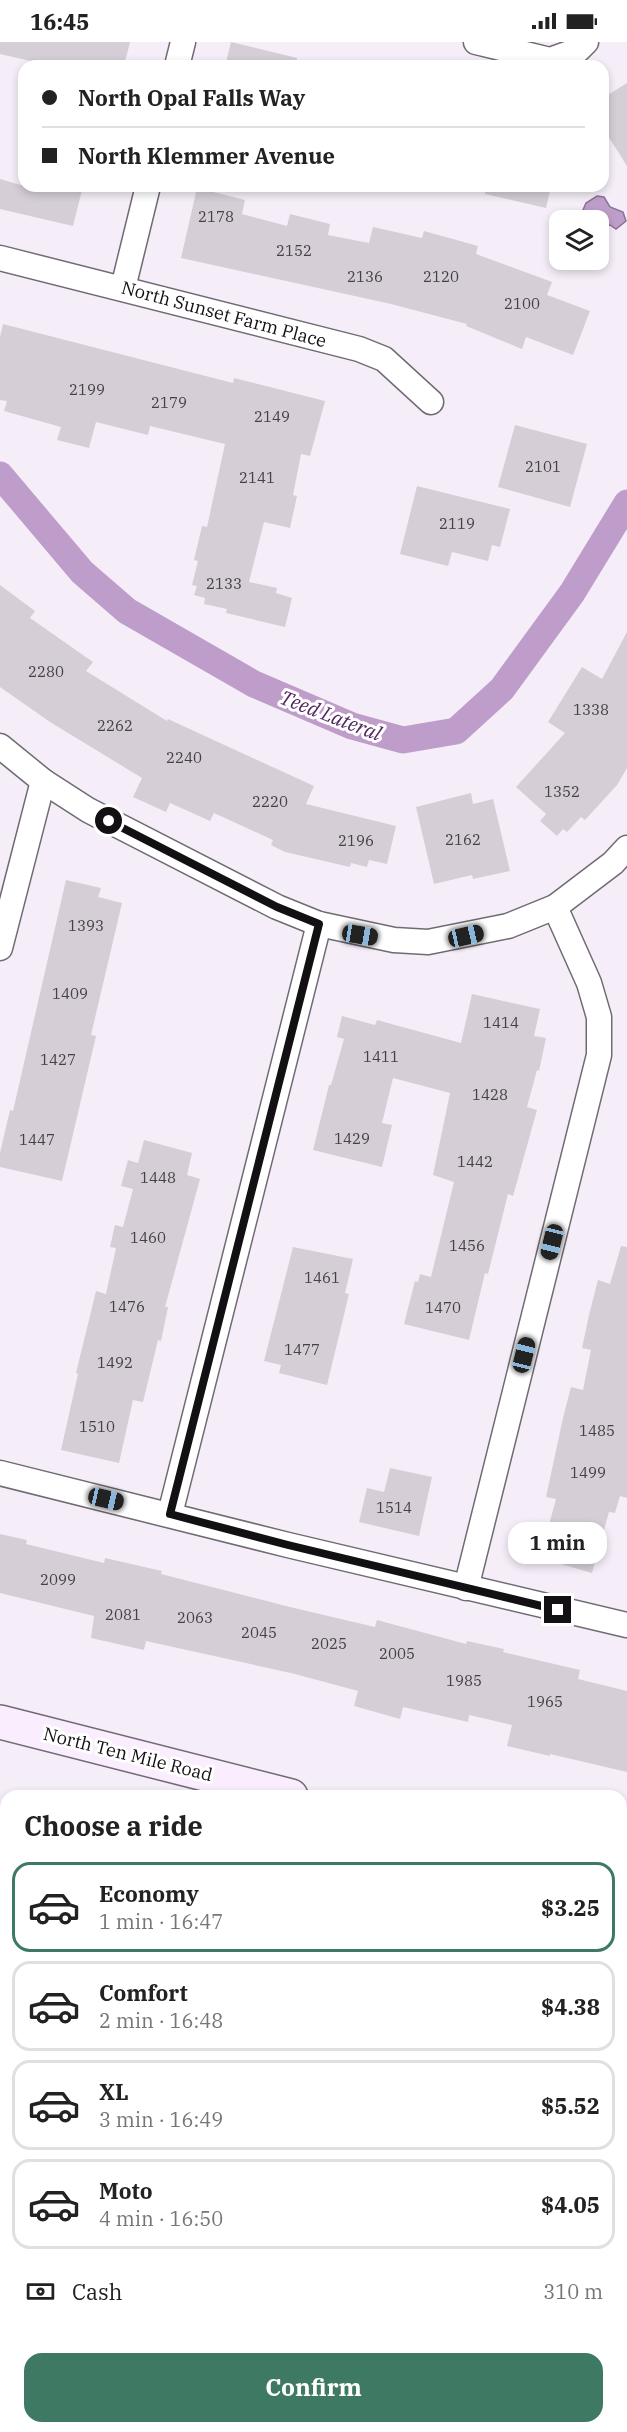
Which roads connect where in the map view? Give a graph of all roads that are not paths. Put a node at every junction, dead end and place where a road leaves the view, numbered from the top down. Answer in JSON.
{"nodes":[{"id":1,"x":183,"y":42,"type":"edge"},
{"id":2,"x":476,"y":42,"type":"edge"},
{"id":3,"x":582,"y":46,"type":"edge"},
{"id":4,"x":178,"y":60,"type":"edge"},
{"id":5,"x":147,"y":192,"type":"edge"},
{"id":6,"x":0,"y":258,"type":"edge"},
{"id":7,"x":123,"y":288,"type":"junction"},
{"id":8,"x":431,"y":402,"type":"dead end"},
{"id":9,"x":0,"y":746,"type":"edge"},
{"id":10,"x":43,"y":781,"type":"junction"},
{"id":11,"x":627,"y":848,"type":"edge"},
{"id":12,"x":555,"y":907,"type":"junction"},
{"id":13,"x":319,"y":924,"type":"junction"},
{"id":14,"x":0,"y":948,"type":"edge"},
{"id":15,"x":0,"y":1473,"type":"edge"},
{"id":16,"x":170,"y":1514,"type":"junction"},
{"id":17,"x":466,"y":1588,"type":"junction"},
{"id":18,"x":627,"y":1625,"type":"edge"},
{"id":19,"x":0,"y":1722,"type":"edge"},
{"id":20,"x":267,"y":1790,"type":"edge"}],
"edges":[{"from":1,"to":4,"type":"street"},
{"from":2,"to":3,"type":"street"},
{"from":5,"to":7,"type":"street"},
{"from":6,"to":7,"type":"street","name":"North Sunset Farm Place"},
{"from":7,"to":8,"type":"street","name":"North Sunset Farm Place"},
{"from":9,"to":10,"type":"street"},
{"from":10,"to":13,"type":"street"},
{"from":10,"to":14,"type":"street"},
{"from":11,"to":12,"type":"street"},
{"from":12,"to":13,"type":"street"},
{"from":12,"to":17,"type":"street"},
{"from":13,"to":16,"type":"street"},
{"from":15,"to":16,"type":"street"},
{"from":16,"to":17,"type":"street"},
{"from":17,"to":18,"type":"street"},
{"from":19,"to":20,"type":"main road","name":"North Ten Mile Road"}]}
